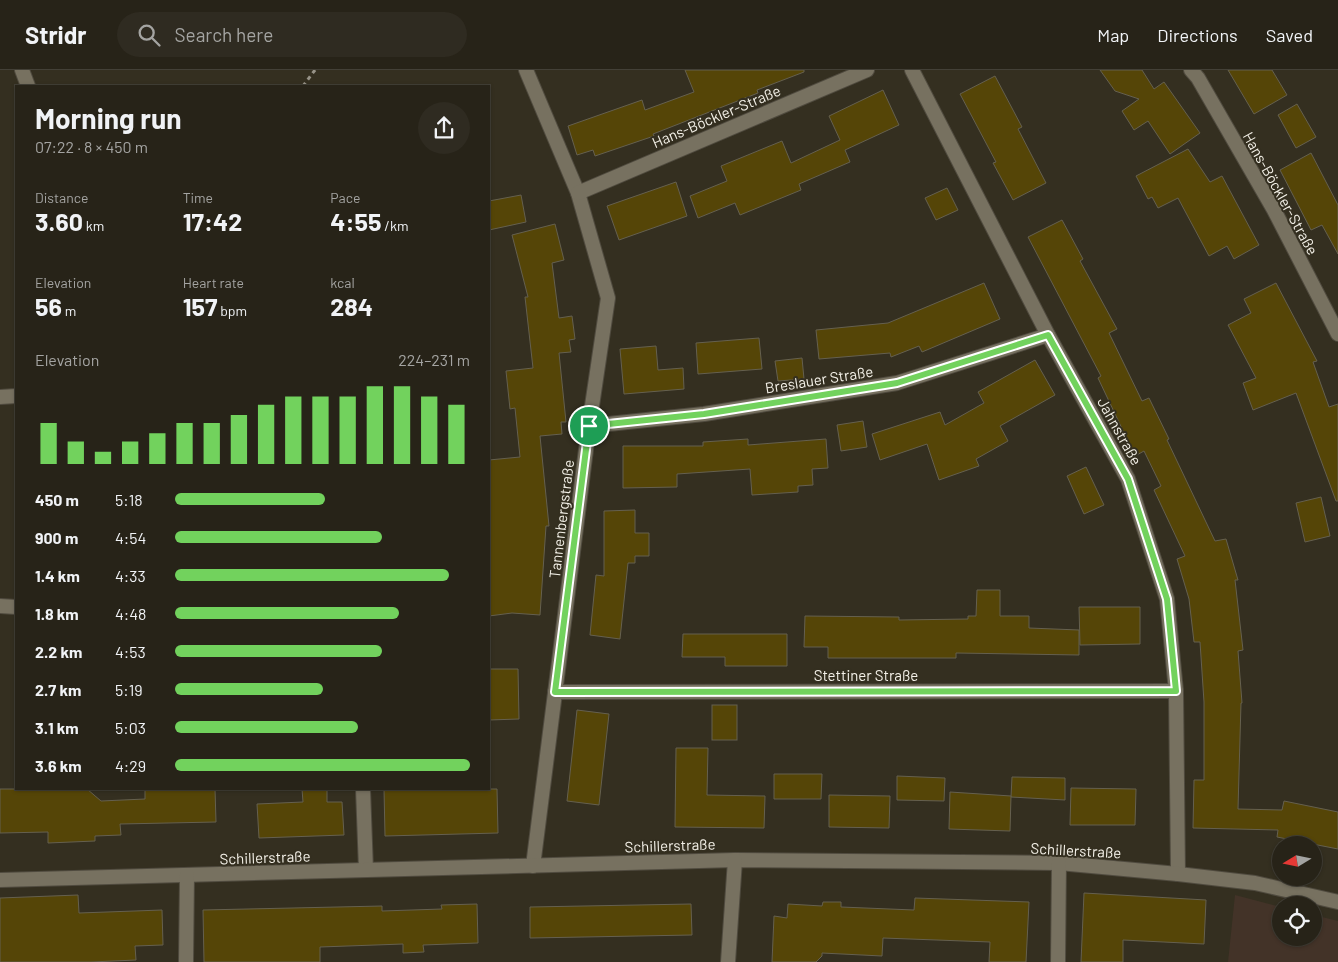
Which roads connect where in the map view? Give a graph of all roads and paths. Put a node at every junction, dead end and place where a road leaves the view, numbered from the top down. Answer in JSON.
{"nodes":[{"id":1,"x":22,"y":70,"type":"edge"},
{"id":2,"x":315,"y":70,"type":"edge"},
{"id":3,"x":526,"y":70,"type":"edge"},
{"id":4,"x":867,"y":70,"type":"edge"},
{"id":5,"x":912,"y":70,"type":"edge"},
{"id":6,"x":1190,"y":70,"type":"edge"},
{"id":7,"x":28,"y":85,"type":"edge"},
{"id":8,"x":304,"y":85,"type":"edge"},
{"id":9,"x":578,"y":193,"type":"junction"},
{"id":10,"x":1338,"y":334,"type":"edge"},
{"id":11,"x":1048,"y":335,"type":"junction"},
{"id":12,"x":15,"y":396,"type":"edge"},
{"id":13,"x":0,"y":397,"type":"edge"},
{"id":14,"x":589,"y":426,"type":"junction"},
{"id":15,"x":0,"y":606,"type":"edge"},
{"id":16,"x":15,"y":607,"type":"edge"},
{"id":17,"x":1176,"y":691,"type":"junction"},
{"id":18,"x":555,"y":692,"type":"junction"},
{"id":19,"x":363,"y":790,"type":"edge"},
{"id":20,"x":736,"y":860,"type":"junction"},
{"id":21,"x":1060,"y":863,"type":"junction"},
{"id":22,"x":533,"y":866,"type":"junction"},
{"id":23,"x":366,"y":870,"type":"junction"},
{"id":24,"x":1178,"y":874,"type":"junction"},
{"id":25,"x":187,"y":875,"type":"junction"},
{"id":26,"x":0,"y":880,"type":"edge"},
{"id":27,"x":1338,"y":902,"type":"edge"},
{"id":28,"x":186,"y":962,"type":"edge"},
{"id":29,"x":728,"y":962,"type":"edge"},
{"id":30,"x":1058,"y":962,"type":"edge"}],
"edges":[{"from":1,"to":7,"type":"street"},
{"from":2,"to":8,"type":"path"},
{"from":3,"to":9,"type":"street","name":"Tannenbergstraße"},
{"from":4,"to":9,"type":"street","name":"Hans-Böckler-Straße"},
{"from":5,"to":11,"type":"street","name":"Jahnstraße"},
{"from":6,"to":10,"type":"street","name":"Hans-Böckler-Straße"},
{"from":9,"to":14,"type":"street","name":"Tannenbergstraße"},
{"from":11,"to":14,"type":"street","name":"Breslauer Straße"},
{"from":11,"to":17,"type":"street","name":"Jahnstraße"},
{"from":12,"to":13,"type":"street"},
{"from":14,"to":18,"type":"street","name":"Tannenbergstraße"},
{"from":15,"to":16,"type":"street"},
{"from":17,"to":18,"type":"street","name":"Stettiner Straße"},
{"from":17,"to":24,"type":"street","name":"Jahnstraße"},
{"from":18,"to":22,"type":"street","name":"Tannenbergstraße"},
{"from":19,"to":23,"type":"street"},
{"from":20,"to":21,"type":"street","name":"Schillerstraße"},
{"from":20,"to":22,"type":"street","name":"Schillerstraße"},
{"from":20,"to":29,"type":"street"},
{"from":21,"to":24,"type":"street","name":"Schillerstraße"},
{"from":21,"to":30,"type":"street"},
{"from":22,"to":23,"type":"street","name":"Schillerstraße"},
{"from":23,"to":25,"type":"street","name":"Schillerstraße"},
{"from":24,"to":27,"type":"street","name":"Schillerstraße"},
{"from":25,"to":26,"type":"street","name":"Schillerstraße"},
{"from":25,"to":28,"type":"street"}]}
